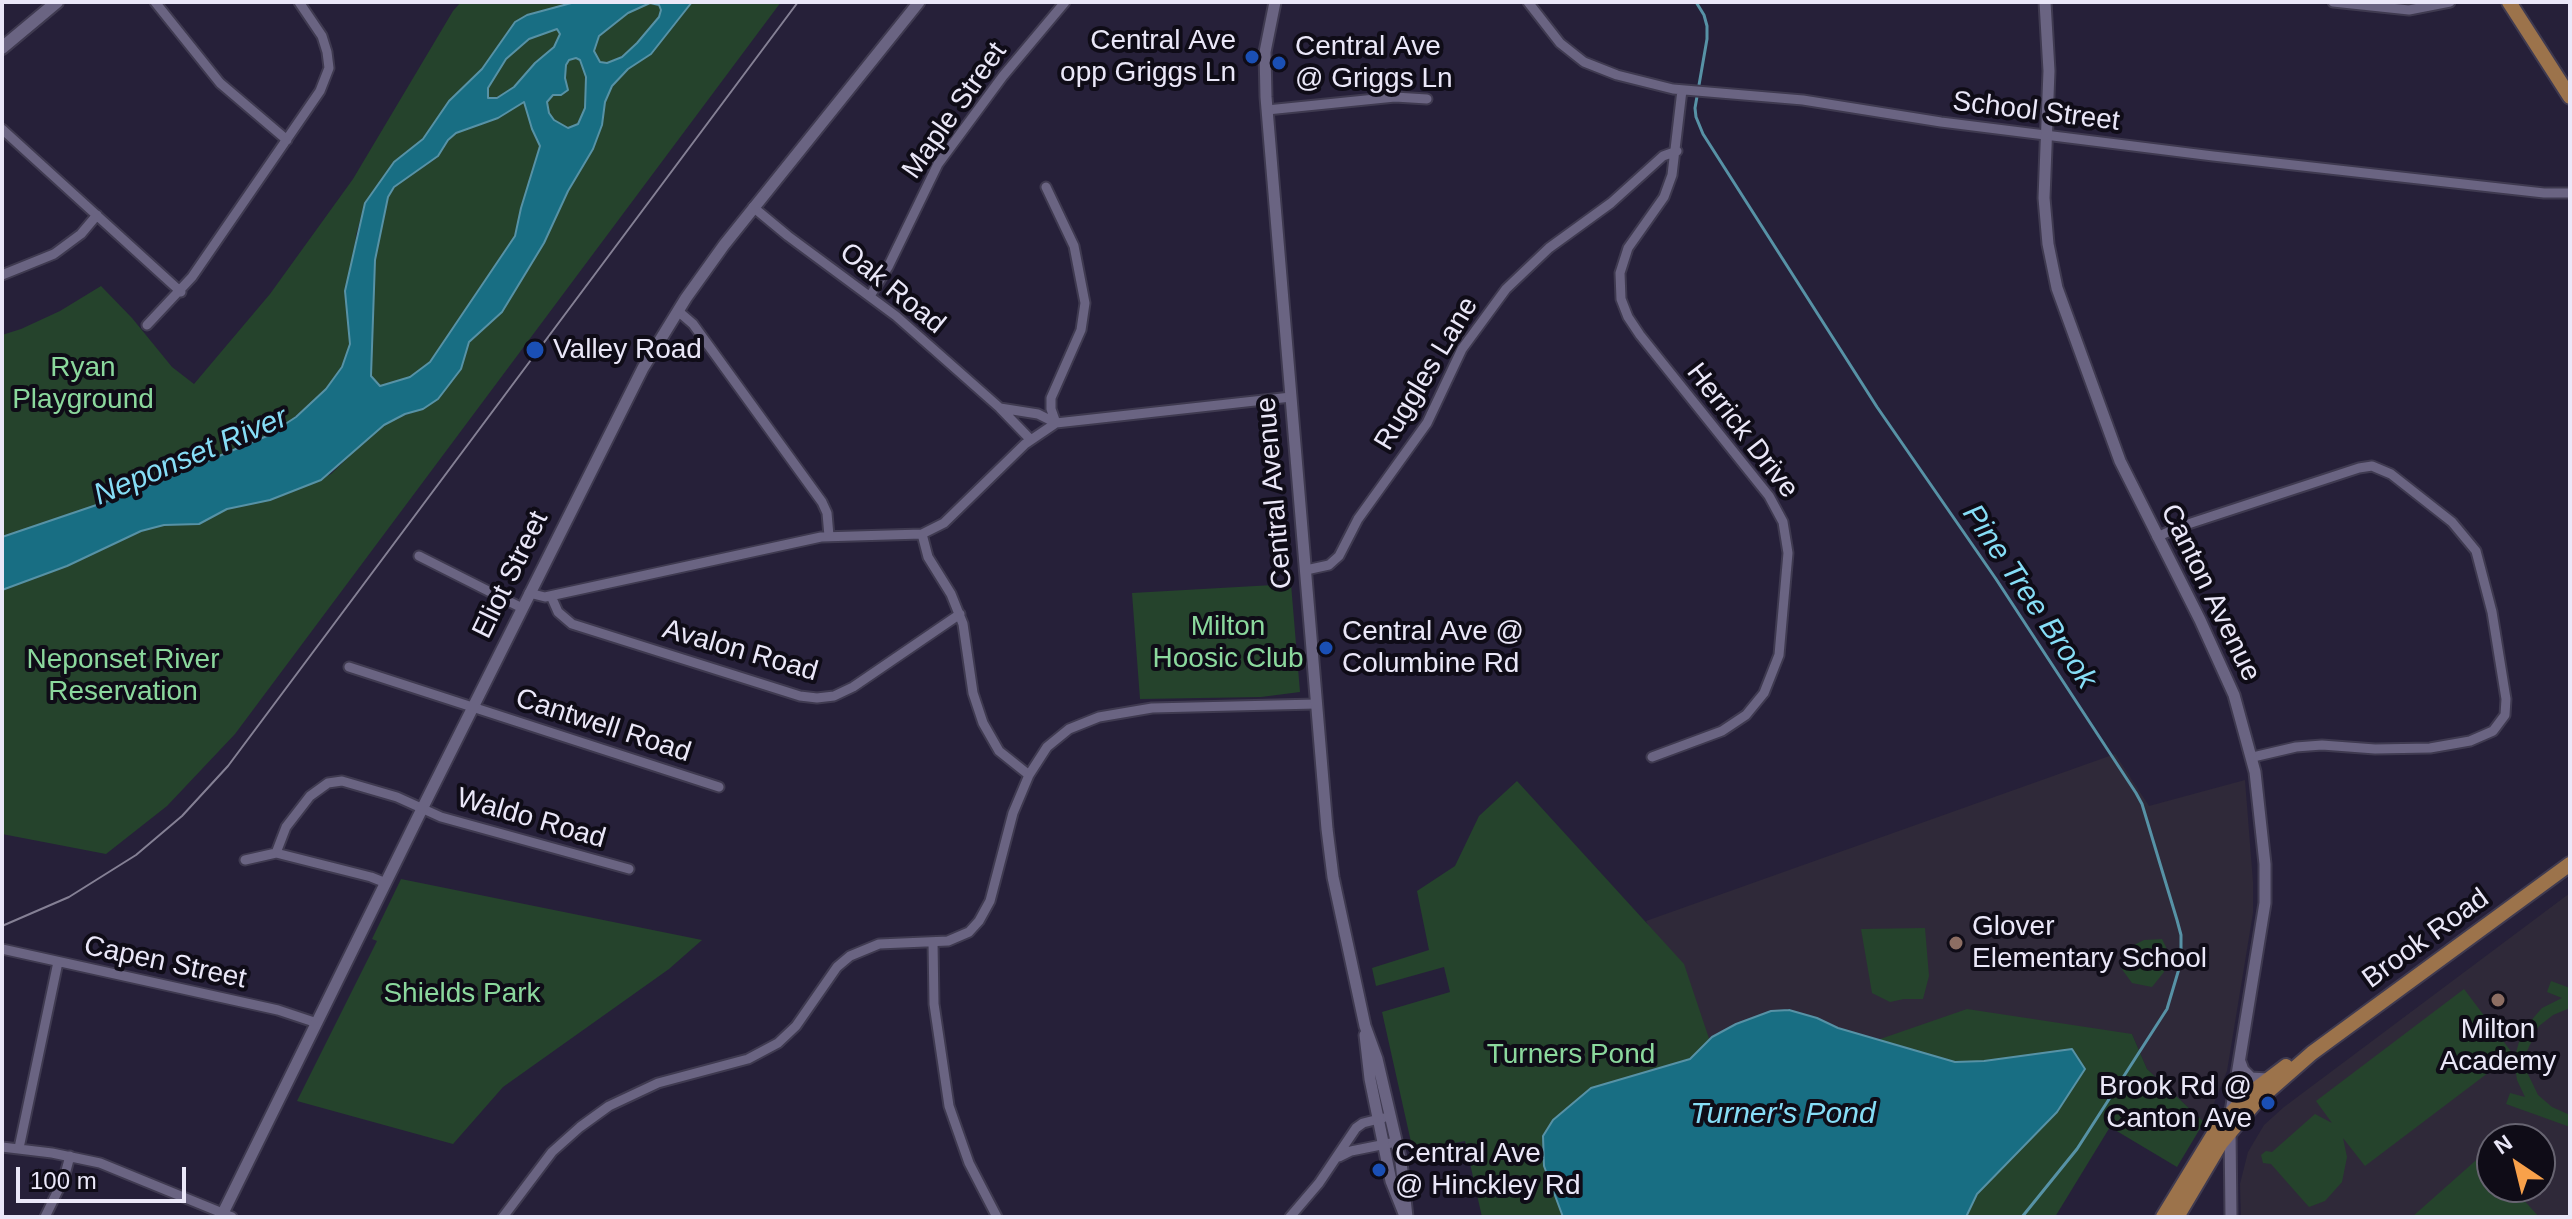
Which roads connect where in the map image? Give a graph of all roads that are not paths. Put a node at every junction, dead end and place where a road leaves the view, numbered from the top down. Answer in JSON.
{"nodes":[{"id":1,"x":57,"y":2,"type":"edge"},
{"id":2,"x":155,"y":2,"type":"edge"},
{"id":3,"x":299,"y":2,"type":"edge"},
{"id":4,"x":919,"y":2,"type":"edge"},
{"id":5,"x":1065,"y":2,"type":"edge"},
{"id":6,"x":1275,"y":2,"type":"edge"},
{"id":7,"x":1528,"y":2,"type":"edge"},
{"id":8,"x":2045,"y":2,"type":"edge"},
{"id":9,"x":2333,"y":2,"type":"edge"},
{"id":10,"x":2450,"y":2,"type":"edge"},
{"id":11,"x":2509,"y":2,"type":"edge"},
{"id":12,"x":2,"y":48,"type":"edge"},
{"id":13,"x":1685,"y":90,"type":"junction"},
{"id":14,"x":2570,"y":97,"type":"edge"},
{"id":15,"x":1427,"y":99,"type":"dead end"},
{"id":16,"x":1267,"y":110,"type":"junction"},
{"id":17,"x":2,"y":129,"type":"edge"},
{"id":18,"x":2046,"y":134,"type":"junction"},
{"id":19,"x":287,"y":140,"type":"junction"},
{"id":20,"x":1677,"y":151,"type":"junction"},
{"id":21,"x":1046,"y":187,"type":"dead end"},
{"id":22,"x":2570,"y":193,"type":"edge"},
{"id":23,"x":753,"y":207,"type":"junction"},
{"id":24,"x":97,"y":215,"type":"junction"},
{"id":25,"x":2,"y":275,"type":"edge"},
{"id":26,"x":181,"y":292,"type":"junction"},
{"id":27,"x":870,"y":296,"type":"junction"},
{"id":28,"x":678,"y":311,"type":"junction"},
{"id":29,"x":147,"y":325,"type":"dead end"},
{"id":30,"x":1291,"y":397,"type":"junction"},
{"id":31,"x":1000,"y":408,"type":"junction"},
{"id":32,"x":1056,"y":423,"type":"junction"},
{"id":33,"x":1030,"y":439,"type":"junction"},
{"id":34,"x":922,"y":534,"type":"junction"},
{"id":35,"x":829,"y":536,"type":"junction"},
{"id":36,"x":2157,"y":537,"type":"junction"},
{"id":37,"x":419,"y":556,"type":"dead end"},
{"id":38,"x":1306,"y":570,"type":"junction"},
{"id":39,"x":529,"y":593,"type":"junction"},
{"id":40,"x":551,"y":596,"type":"junction"},
{"id":41,"x":522,"y":608,"type":"junction"},
{"id":42,"x":960,"y":614,"type":"junction"},
{"id":43,"x":349,"y":667,"type":"dead end"},
{"id":44,"x":1316,"y":704,"type":"junction"},
{"id":45,"x":473,"y":707,"type":"junction"},
{"id":46,"x":1652,"y":757,"type":"dead end"},
{"id":47,"x":2253,"y":757,"type":"junction"},
{"id":48,"x":1029,"y":775,"type":"junction"},
{"id":49,"x":719,"y":787,"type":"dead end"},
{"id":50,"x":422,"y":809,"type":"junction"},
{"id":51,"x":276,"y":853,"type":"junction"},
{"id":52,"x":245,"y":860,"type":"dead end"},
{"id":53,"x":2570,"y":864,"type":"edge"},
{"id":54,"x":629,"y":869,"type":"dead end"},
{"id":55,"x":386,"y":883,"type":"junction"},
{"id":56,"x":933,"y":942,"type":"junction"},
{"id":57,"x":2,"y":949,"type":"edge"},
{"id":58,"x":58,"y":962,"type":"junction"},
{"id":59,"x":317,"y":1023,"type":"junction"},
{"id":60,"x":2312,"y":1053,"type":"junction"},
{"id":61,"x":2239,"y":1060,"type":"junction"},
{"id":62,"x":2267,"y":1079,"type":"junction"},
{"id":63,"x":2231,"y":1111,"type":"junction"},
{"id":64,"x":1384,"y":1118,"type":"junction"},
{"id":65,"x":2230,"y":1131,"type":"junction"},
{"id":66,"x":1396,"y":1142,"type":"junction"},
{"id":67,"x":1384,"y":1145,"type":"junction"},
{"id":68,"x":2,"y":1147,"type":"edge"},
{"id":69,"x":19,"y":1148,"type":"junction"},
{"id":70,"x":70,"y":1156,"type":"junction"},
{"id":71,"x":1336,"y":1159,"type":"junction"},
{"id":72,"x":225,"y":1216,"type":"edge"},
{"id":73,"x":45,"y":1217,"type":"edge"},
{"id":74,"x":505,"y":1217,"type":"edge"},
{"id":75,"x":997,"y":1217,"type":"edge"},
{"id":76,"x":1290,"y":1217,"type":"edge"},
{"id":77,"x":1406,"y":1217,"type":"edge"},
{"id":78,"x":2163,"y":1217,"type":"edge"},
{"id":79,"x":2177,"y":1217,"type":"edge"},
{"id":80,"x":2231,"y":1217,"type":"edge"}],
"edges":[{"from":1,"to":12,"type":"main road"},
{"from":2,"to":19,"type":"street"},
{"from":3,"to":19,"type":"street"},
{"from":4,"to":23,"type":"street","name":"Eliot Street"},
{"from":5,"to":27,"type":"street","name":"Maple Street"},
{"from":6,"to":16,"type":"street","name":"Central Avenue"},
{"from":7,"to":13,"type":"street","name":"School Street"},
{"from":8,"to":18,"type":"street","name":"Canton Avenue"},
{"from":9,"to":10,"type":"street"},
{"from":11,"to":14,"type":"main road"},
{"from":13,"to":18,"type":"street","name":"School Street"},
{"from":13,"to":20,"type":"street","name":"Herrick Drive"},
{"from":15,"to":16,"type":"street"},
{"from":16,"to":30,"type":"street","name":"Central Avenue"},
{"from":17,"to":24,"type":"street"},
{"from":18,"to":22,"type":"street","name":"School Street"},
{"from":18,"to":36,"type":"street","name":"Canton Avenue"},
{"from":19,"to":26,"type":"street"},
{"from":20,"to":38,"type":"street","name":"Ruggles Lane"},
{"from":20,"to":46,"type":"street","name":"Herrick Drive"},
{"from":21,"to":32,"type":"street"},
{"from":23,"to":27,"type":"street","name":"Oak Road"},
{"from":23,"to":28,"type":"street","name":"Eliot Street"},
{"from":24,"to":25,"type":"street"},
{"from":24,"to":26,"type":"street"},
{"from":26,"to":29,"type":"street"},
{"from":27,"to":31,"type":"street","name":"Oak Road"},
{"from":28,"to":35,"type":"street"},
{"from":28,"to":39,"type":"street","name":"Eliot Street"},
{"from":30,"to":32,"type":"street"},
{"from":30,"to":38,"type":"street","name":"Central Avenue"},
{"from":31,"to":32,"type":"street"},
{"from":31,"to":33,"type":"street","name":"Oak Road"},
{"from":32,"to":33,"type":"street"},
{"from":33,"to":34,"type":"street"},
{"from":34,"to":35,"type":"street"},
{"from":34,"to":42,"type":"street"},
{"from":35,"to":40,"type":"street"},
{"from":36,"to":47,"type":"street","name":"Canton Avenue"},
{"from":36,"to":47,"type":"street"},
{"from":37,"to":41,"type":"street"},
{"from":38,"to":44,"type":"street","name":"Central Avenue"},
{"from":39,"to":40,"type":"street"},
{"from":39,"to":41,"type":"street","name":"Eliot Street"},
{"from":40,"to":42,"type":"street","name":"Avalon Road"},
{"from":41,"to":45,"type":"street","name":"Eliot Street"},
{"from":42,"to":48,"type":"street"},
{"from":43,"to":45,"type":"street","name":"Cantwell Road"},
{"from":44,"to":48,"type":"street"},
{"from":44,"to":64,"type":"street","name":"Central Avenue"},
{"from":45,"to":49,"type":"street","name":"Cantwell Road"},
{"from":45,"to":50,"type":"street","name":"Eliot Street"},
{"from":47,"to":61,"type":"street","name":"Canton Avenue"},
{"from":48,"to":56,"type":"street"},
{"from":50,"to":51,"type":"street","name":"Waldo Road"},
{"from":50,"to":54,"type":"street","name":"Waldo Road"},
{"from":50,"to":55,"type":"street","name":"Eliot Street"},
{"from":51,"to":52,"type":"street"},
{"from":51,"to":55,"type":"street"},
{"from":53,"to":60,"type":"main road","name":"Brook Road"},
{"from":55,"to":59,"type":"street","name":"Eliot Street"},
{"from":56,"to":74,"type":"street"},
{"from":56,"to":75,"type":"street"},
{"from":57,"to":58,"type":"street","name":"Capen Street"},
{"from":58,"to":59,"type":"street","name":"Capen Street"},
{"from":58,"to":69,"type":"street"},
{"from":59,"to":72,"type":"street","name":"Eliot Street"},
{"from":60,"to":62,"type":"main road","name":"Brook Road"},
{"from":60,"to":65,"type":"main road","name":"Brook Road"},
{"from":61,"to":62,"type":"street"},
{"from":61,"to":63,"type":"street","name":"Canton Avenue"},
{"from":62,"to":63,"type":"main road","name":"Brook Road"},
{"from":63,"to":65,"type":"street","name":"Canton Avenue"},
{"from":63,"to":78,"type":"main road","name":"Brook Road"},
{"from":64,"to":66,"type":"street","name":"Central Avenue"},
{"from":64,"to":67,"type":"street","name":"Central Avenue"},
{"from":64,"to":71,"type":"street"},
{"from":65,"to":79,"type":"main road","name":"Brook Road"},
{"from":65,"to":80,"type":"street","name":"Canton Avenue"},
{"from":66,"to":67,"type":"street"},
{"from":66,"to":77,"type":"street","name":"Central Avenue"},
{"from":67,"to":71,"type":"street"},
{"from":67,"to":77,"type":"street","name":"Central Avenue"},
{"from":68,"to":69,"type":"street"},
{"from":69,"to":70,"type":"street"},
{"from":70,"to":72,"type":"street"},
{"from":70,"to":73,"type":"street"},
{"from":71,"to":76,"type":"street"}]}
